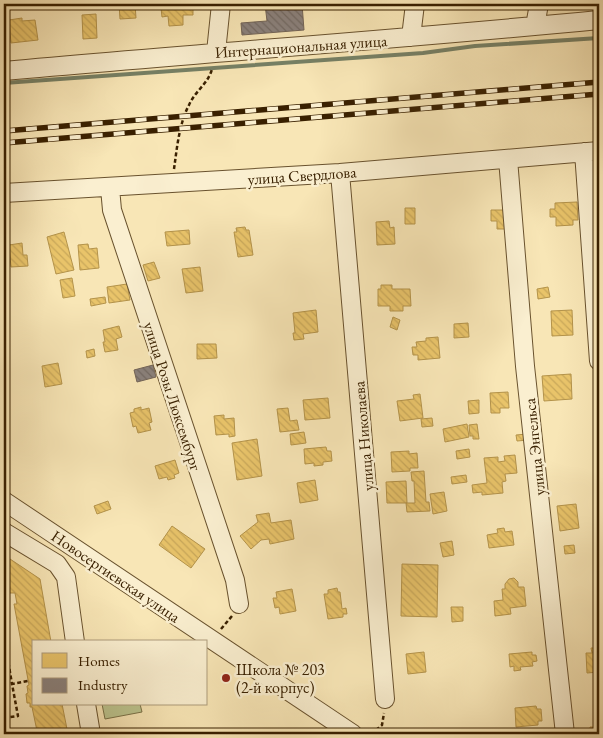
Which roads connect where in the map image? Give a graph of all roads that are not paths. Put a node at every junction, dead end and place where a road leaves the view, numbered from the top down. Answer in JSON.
{"nodes":[{"id":1,"x":221,"y":4,"type":"edge"},
{"id":2,"x":415,"y":4,"type":"edge"},
{"id":3,"x":539,"y":4,"type":"edge"},
{"id":4,"x":599,"y":20,"type":"edge"},
{"id":5,"x":535,"y":26,"type":"junction"},
{"id":6,"x":411,"y":37,"type":"junction"},
{"id":7,"x":216,"y":52,"type":"junction"},
{"id":8,"x":4,"y":71,"type":"edge"},
{"id":9,"x":592,"y":151,"type":"edge"},
{"id":10,"x":508,"y":159,"type":"junction"},
{"id":11,"x":340,"y":173,"type":"junction"},
{"id":12,"x":110,"y":188,"type":"junction"},
{"id":13,"x":4,"y":193,"type":"edge"},
{"id":14,"x":599,"y":361,"type":"edge"},
{"id":15,"x":4,"y":501,"type":"edge"},
{"id":16,"x":4,"y":532,"type":"edge"},
{"id":17,"x":238,"y":604,"type":"road end"},
{"id":18,"x":76,"y":640,"type":"edge"},
{"id":19,"x":385,"y":699,"type":"road end"},
{"id":20,"x":86,"y":706,"type":"edge"},
{"id":21,"x":91,"y":734,"type":"edge"},
{"id":22,"x":353,"y":734,"type":"edge"},
{"id":23,"x":565,"y":734,"type":"edge"}],
"edges":[{"from":1,"to":7,"type":"street"},
{"from":2,"to":6,"type":"street"},
{"from":3,"to":5,"type":"street"},
{"from":4,"to":5,"type":"street","name":"Интернациональная улица"},
{"from":5,"to":6,"type":"street","name":"Интернациональная улица"},
{"from":6,"to":7,"type":"street","name":"Интернациональная улица"},
{"from":7,"to":8,"type":"street","name":"Интернациональная улица"},
{"from":9,"to":10,"type":"street","name":"улица Свердлова"},
{"from":9,"to":14,"type":"street"},
{"from":10,"to":11,"type":"street","name":"улица Свердлова"},
{"from":10,"to":23,"type":"street","name":"улица Энгельса"},
{"from":11,"to":12,"type":"street","name":"улица Свердлова"},
{"from":11,"to":19,"type":"street","name":"улица Николаева"},
{"from":12,"to":13,"type":"street","name":"улица Свердлова"},
{"from":12,"to":17,"type":"street","name":"улица Розы Люксембург"},
{"from":15,"to":22,"type":"street","name":"Новосергиевская улица"},
{"from":16,"to":18,"type":"street"},
{"from":20,"to":21,"type":"street"}]}
